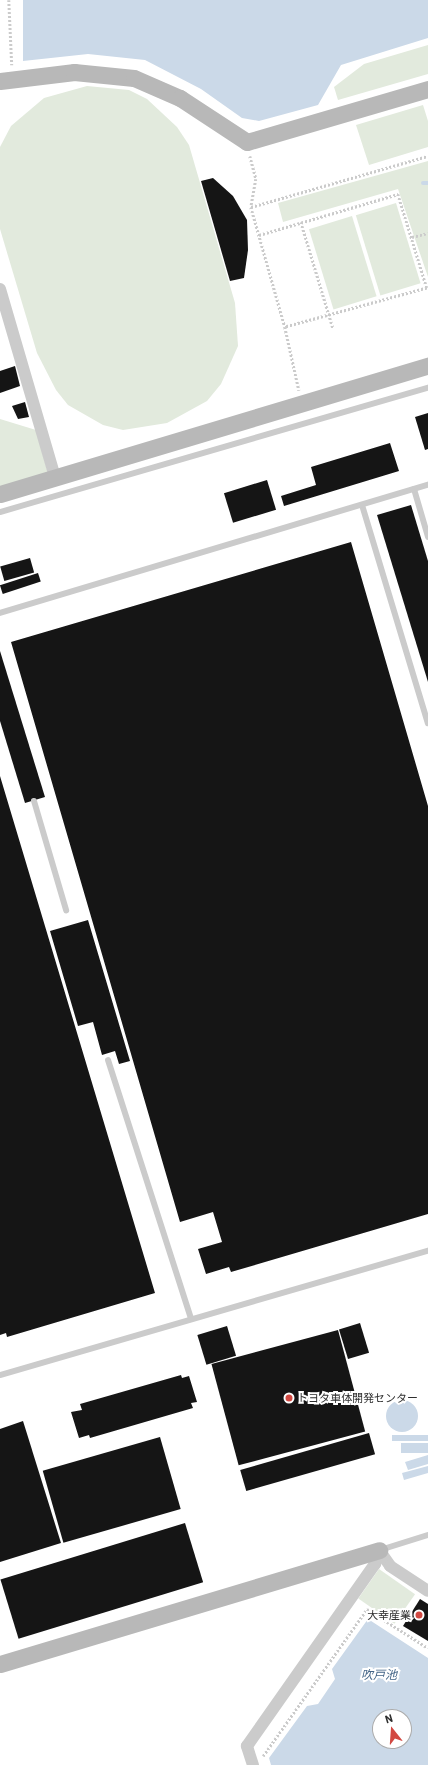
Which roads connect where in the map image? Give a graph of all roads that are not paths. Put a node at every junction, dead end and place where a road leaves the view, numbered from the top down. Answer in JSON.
{"nodes":[{"id":1,"x":6,"y":81,"type":"edge"},
{"id":2,"x":428,"y":89,"type":"edge"},
{"id":3,"x":0,"y":289,"type":"edge"},
{"id":4,"x":428,"y":366,"type":"edge"},
{"id":5,"x":428,"y":388,"type":"edge"},
{"id":6,"x":55,"y":477,"type":"junction"},
{"id":7,"x":428,"y":485,"type":"edge"},
{"id":8,"x":414,"y":489,"type":"junction"},
{"id":9,"x":0,"y":494,"type":"edge"},
{"id":10,"x":362,"y":506,"type":"junction"},
{"id":11,"x":0,"y":512,"type":"edge"},
{"id":12,"x":428,"y":538,"type":"edge"},
{"id":13,"x":0,"y":613,"type":"edge"},
{"id":14,"x":428,"y":723,"type":"edge"},
{"id":15,"x":34,"y":801,"type":"dead end"},
{"id":16,"x":66,"y":910,"type":"dead end"},
{"id":17,"x":108,"y":1060,"type":"dead end"},
{"id":18,"x":428,"y":1251,"type":"edge"},
{"id":19,"x":191,"y":1319,"type":"junction"},
{"id":20,"x":0,"y":1375,"type":"edge"},
{"id":21,"x":428,"y":1535,"type":"edge"},
{"id":22,"x":379,"y":1550,"type":"junction"},
{"id":23,"x":428,"y":1591,"type":"edge"},
{"id":24,"x":0,"y":1664,"type":"edge"},
{"id":25,"x":253,"y":1765,"type":"edge"}],
"edges":[{"from":1,"to":2,"type":"street"},
{"from":3,"to":6,"type":"street"},
{"from":4,"to":6,"type":"street"},
{"from":5,"to":11,"type":"lane"},
{"from":6,"to":9,"type":"street"},
{"from":7,"to":8,"type":"lane"},
{"from":8,"to":10,"type":"lane"},
{"from":8,"to":12,"type":"lane"},
{"from":10,"to":13,"type":"lane"},
{"from":10,"to":14,"type":"lane"},
{"from":15,"to":16,"type":"lane"},
{"from":17,"to":19,"type":"lane"},
{"from":18,"to":19,"type":"lane"},
{"from":19,"to":20,"type":"lane"},
{"from":21,"to":22,"type":"lane"},
{"from":22,"to":23,"type":"street"},
{"from":22,"to":24,"type":"street"},
{"from":22,"to":25,"type":"street"}]}
